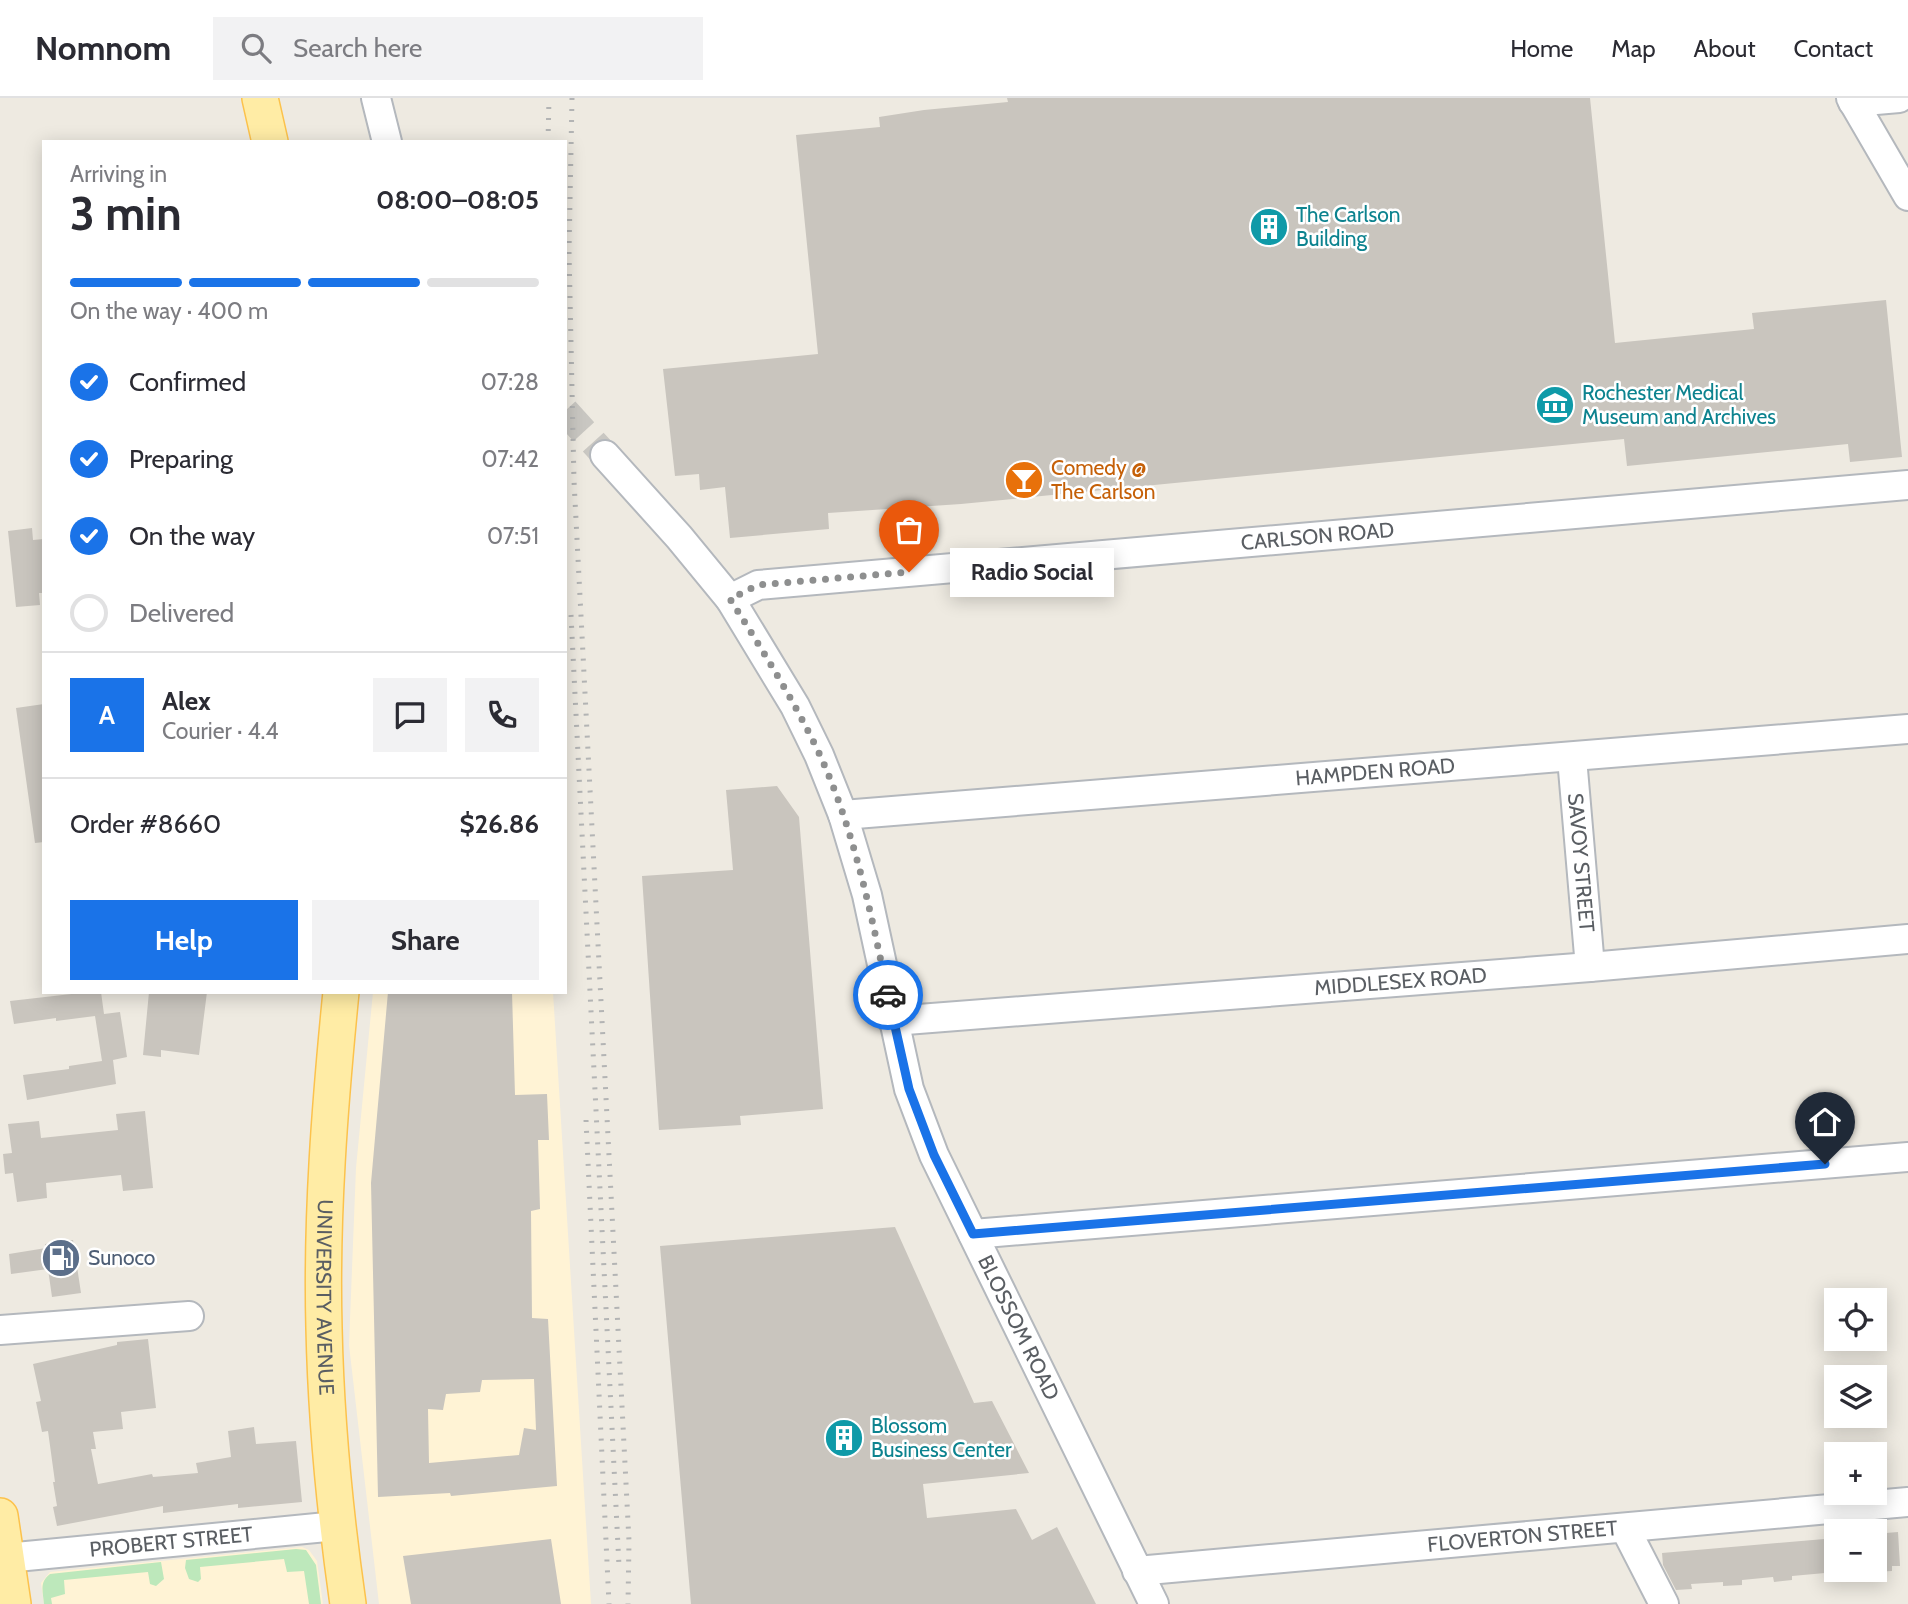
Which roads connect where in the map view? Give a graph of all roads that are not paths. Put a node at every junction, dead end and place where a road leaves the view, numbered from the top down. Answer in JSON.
{"nodes":[{"id":1,"x":260,"y":98,"type":"edge"},
{"id":2,"x":376,"y":98,"type":"edge"},
{"id":3,"x":1899,"y":98,"type":"edge"},
{"id":4,"x":1852,"y":100,"type":"edge"},
{"id":5,"x":270,"y":140,"type":"edge"},
{"id":6,"x":386,"y":140,"type":"edge"},
{"id":7,"x":1908,"y":196,"type":"edge"},
{"id":8,"x":606,"y":455,"type":"tunnel mouth"},
{"id":9,"x":1908,"y":485,"type":"edge"},
{"id":10,"x":730,"y":599,"type":"junction"},
{"id":11,"x":1908,"y":729,"type":"edge"},
{"id":12,"x":1572,"y":758,"type":"junction"},
{"id":13,"x":844,"y":815,"type":"junction"},
{"id":14,"x":1908,"y":939,"type":"edge"},
{"id":15,"x":1590,"y":967,"type":"junction"},
{"id":16,"x":341,"y":994,"type":"edge"},
{"id":17,"x":893,"y":1021,"type":"junction"},
{"id":18,"x":1908,"y":1157,"type":"edge"},
{"id":19,"x":973,"y":1234,"type":"junction"},
{"id":20,"x":189,"y":1315,"type":"dead end"},
{"id":21,"x":0,"y":1330,"type":"edge"},
{"id":22,"x":1908,"y":1502,"type":"edge"},
{"id":23,"x":0,"y":1516,"type":"edge"},
{"id":24,"x":337,"y":1526,"type":"junction"},
{"id":25,"x":1625,"y":1528,"type":"junction"},
{"id":26,"x":6,"y":1558,"type":"junction"},
{"id":27,"x":1137,"y":1571,"type":"junction"},
{"id":28,"x":13,"y":1604,"type":"edge"},
{"id":29,"x":348,"y":1604,"type":"edge"},
{"id":30,"x":1154,"y":1604,"type":"edge"},
{"id":31,"x":1664,"y":1604,"type":"edge"}],
"edges":[{"from":1,"to":5,"type":"main road"},
{"from":2,"to":6,"type":"street"},
{"from":3,"to":4,"type":"street"},
{"from":4,"to":7,"type":"street"},
{"from":8,"to":10,"type":"street","name":"BLOSSOM ROAD"},
{"from":9,"to":10,"type":"street","name":"CARLSON ROAD"},
{"from":10,"to":13,"type":"street","name":"BLOSSOM ROAD"},
{"from":11,"to":12,"type":"street","name":"HAMPDEN ROAD"},
{"from":12,"to":13,"type":"street","name":"HAMPDEN ROAD"},
{"from":12,"to":15,"type":"street","name":"SAVOY STREET"},
{"from":13,"to":17,"type":"street","name":"BLOSSOM ROAD"},
{"from":14,"to":15,"type":"street","name":"MIDDLESEX ROAD"},
{"from":15,"to":17,"type":"street","name":"MIDDLESEX ROAD"},
{"from":16,"to":24,"type":"main road","name":"UNIVERSITY AVENUE"},
{"from":17,"to":19,"type":"street","name":"BLOSSOM ROAD"},
{"from":18,"to":19,"type":"street"},
{"from":19,"to":27,"type":"street","name":"BLOSSOM ROAD"},
{"from":20,"to":21,"type":"street"},
{"from":22,"to":25,"type":"street","name":"FLOVERTON STREET"},
{"from":23,"to":26,"type":"main road"},
{"from":24,"to":26,"type":"street","name":"PROBERT STREET"},
{"from":24,"to":29,"type":"main road","name":"UNIVERSITY AVENUE"},
{"from":25,"to":27,"type":"street","name":"FLOVERTON STREET"},
{"from":25,"to":31,"type":"street"},
{"from":26,"to":28,"type":"main road"},
{"from":27,"to":30,"type":"street","name":"BLOSSOM ROAD"}]}
